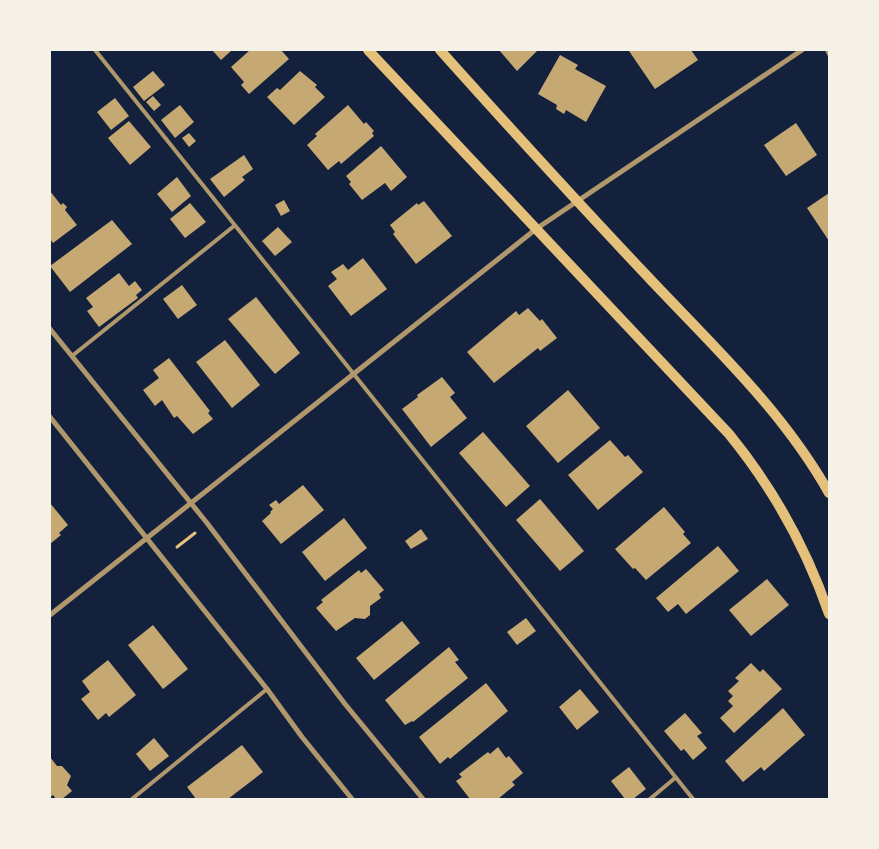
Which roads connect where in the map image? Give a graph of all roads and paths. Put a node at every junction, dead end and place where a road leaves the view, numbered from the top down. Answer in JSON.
{"nodes":[{"id":1,"x":95,"y":50,"type":"edge"},
{"id":2,"x":368,"y":50,"type":"edge"},
{"id":3,"x":440,"y":50,"type":"edge"},
{"id":4,"x":802,"y":50,"type":"edge"},
{"id":5,"x":827,"y":50,"type":"edge"},
{"id":6,"x":829,"y":54,"type":"edge"},
{"id":7,"x":576,"y":201,"type":"junction"},
{"id":8,"x":234,"y":226,"type":"junction"},
{"id":9,"x":536,"y":229,"type":"junction"},
{"id":10,"x":50,"y":329,"type":"edge"},
{"id":11,"x":72,"y":356,"type":"junction"},
{"id":12,"x":352,"y":374,"type":"junction"},
{"id":13,"x":50,"y":417,"type":"edge"},
{"id":14,"x":829,"y":494,"type":"edge"},
{"id":15,"x":190,"y":503,"type":"junction"},
{"id":16,"x":195,"y":533,"type":"dead end"},
{"id":17,"x":147,"y":537,"type":"junction"},
{"id":18,"x":177,"y":547,"type":"dead end"},
{"id":19,"x":829,"y":614,"type":"edge"},
{"id":20,"x":50,"y":615,"type":"edge"},
{"id":21,"x":267,"y":688,"type":"junction"},
{"id":22,"x":675,"y":778,"type":"junction"},
{"id":23,"x":132,"y":799,"type":"edge"},
{"id":24,"x":352,"y":799,"type":"edge"},
{"id":25,"x":423,"y":799,"type":"edge"},
{"id":26,"x":650,"y":799,"type":"edge"},
{"id":27,"x":693,"y":799,"type":"edge"}],
"edges":[{"from":1,"to":8,"type":"lane"},
{"from":2,"to":9,"type":"main road"},
{"from":3,"to":7,"type":"main road"},
{"from":4,"to":7,"type":"street"},
{"from":5,"to":6,"type":"lane"},
{"from":7,"to":9,"type":"street"},
{"from":7,"to":14,"type":"main road"},
{"from":8,"to":11,"type":"lane"},
{"from":8,"to":12,"type":"lane"},
{"from":9,"to":12,"type":"street"},
{"from":9,"to":19,"type":"main road"},
{"from":10,"to":11,"type":"street"},
{"from":11,"to":15,"type":"street"},
{"from":12,"to":15,"type":"street"},
{"from":12,"to":22,"type":"lane"},
{"from":13,"to":17,"type":"street"},
{"from":15,"to":17,"type":"street"},
{"from":15,"to":25,"type":"street"},
{"from":16,"to":18,"type":"path"},
{"from":17,"to":20,"type":"street"},
{"from":17,"to":21,"type":"street"},
{"from":21,"to":23,"type":"lane"},
{"from":21,"to":24,"type":"street"},
{"from":22,"to":26,"type":"lane"},
{"from":22,"to":27,"type":"lane"}]}
